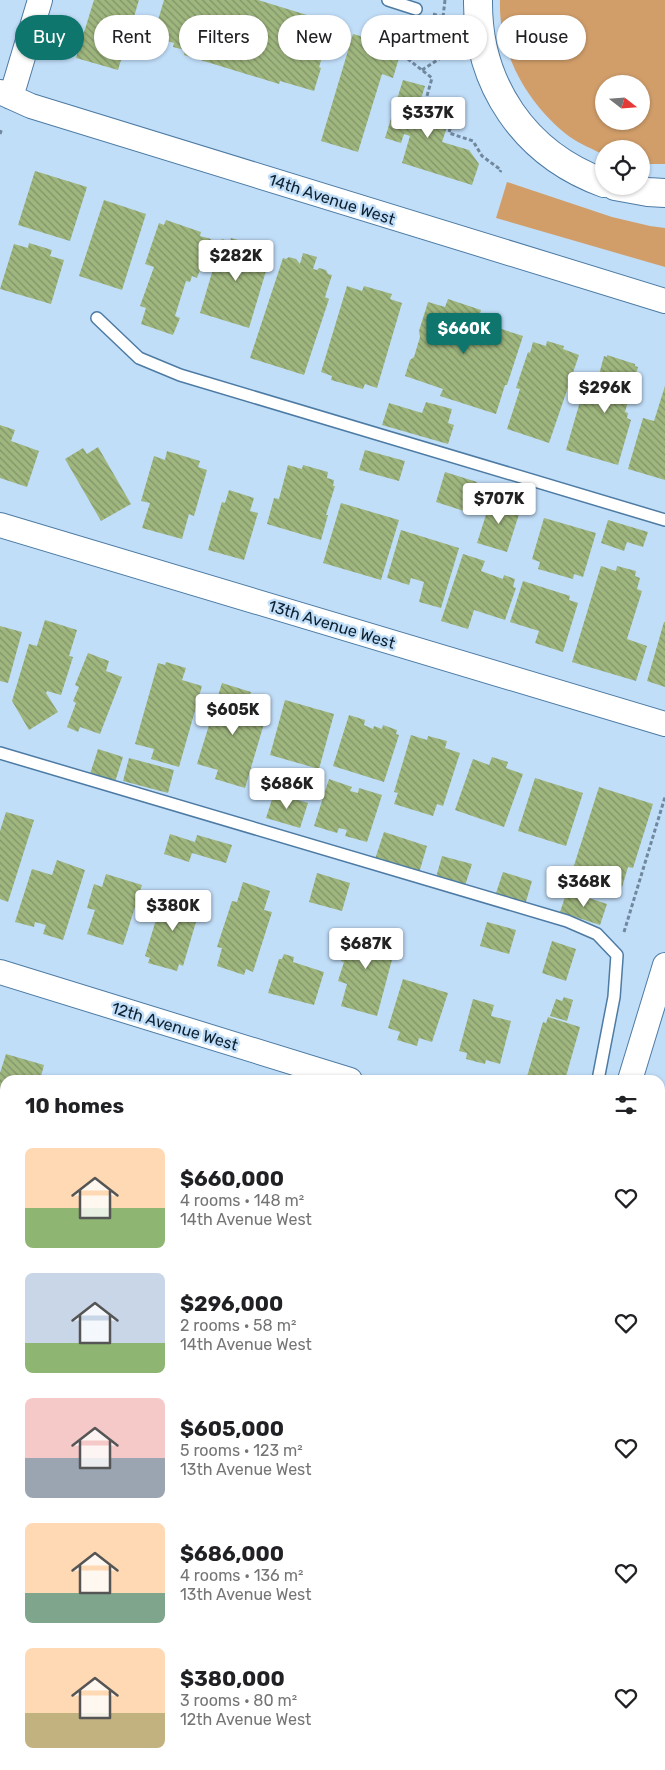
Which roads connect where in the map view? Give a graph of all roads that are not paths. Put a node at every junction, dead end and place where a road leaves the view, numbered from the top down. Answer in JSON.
{"nodes":[{"id":1,"x":40,"y":0,"type":"edge"},
{"id":2,"x":388,"y":0,"type":"edge"},
{"id":3,"x":478,"y":0,"type":"edge"},
{"id":4,"x":416,"y":9,"type":"dead end"},
{"id":5,"x":6,"y":94,"type":"edge"},
{"id":6,"x":595,"y":179,"type":"edge"},
{"id":7,"x":665,"y":182,"type":"edge"},
{"id":8,"x":650,"y":184,"type":"edge"},
{"id":9,"x":650,"y":191,"type":"edge"},
{"id":10,"x":665,"y":193,"type":"edge"},
{"id":11,"x":641,"y":195,"type":"edge"},
{"id":12,"x":665,"y":201,"type":"edge"},
{"id":13,"x":665,"y":301,"type":"edge"},
{"id":14,"x":97,"y":318,"type":"dead end"},
{"id":15,"x":665,"y":520,"type":"edge"},
{"id":16,"x":0,"y":525,"type":"edge"},
{"id":17,"x":665,"y":724,"type":"edge"},
{"id":18,"x":0,"y":753,"type":"edge"},
{"id":19,"x":665,"y":965,"type":"edge"},
{"id":20,"x":0,"y":972,"type":"edge"},
{"id":21,"x":334,"y":1075,"type":"edge"},
{"id":22,"x":599,"y":1075,"type":"edge"},
{"id":23,"x":632,"y":1075,"type":"edge"}],
"edges":[{"from":1,"to":5,"type":"street"},
{"from":2,"to":4,"type":"lane"},
{"from":3,"to":6,"type":"main road"},
{"from":5,"to":13,"type":"street","name":"14th Avenue West"},
{"from":7,"to":8,"type":"main road"},
{"from":9,"to":10,"type":"main road"},
{"from":11,"to":12,"type":"main road"},
{"from":14,"to":15,"type":"lane"},
{"from":16,"to":17,"type":"street","name":"13th Avenue West"},
{"from":18,"to":22,"type":"lane"},
{"from":19,"to":23,"type":"street"},
{"from":20,"to":21,"type":"street","name":"12th Avenue West"}]}
